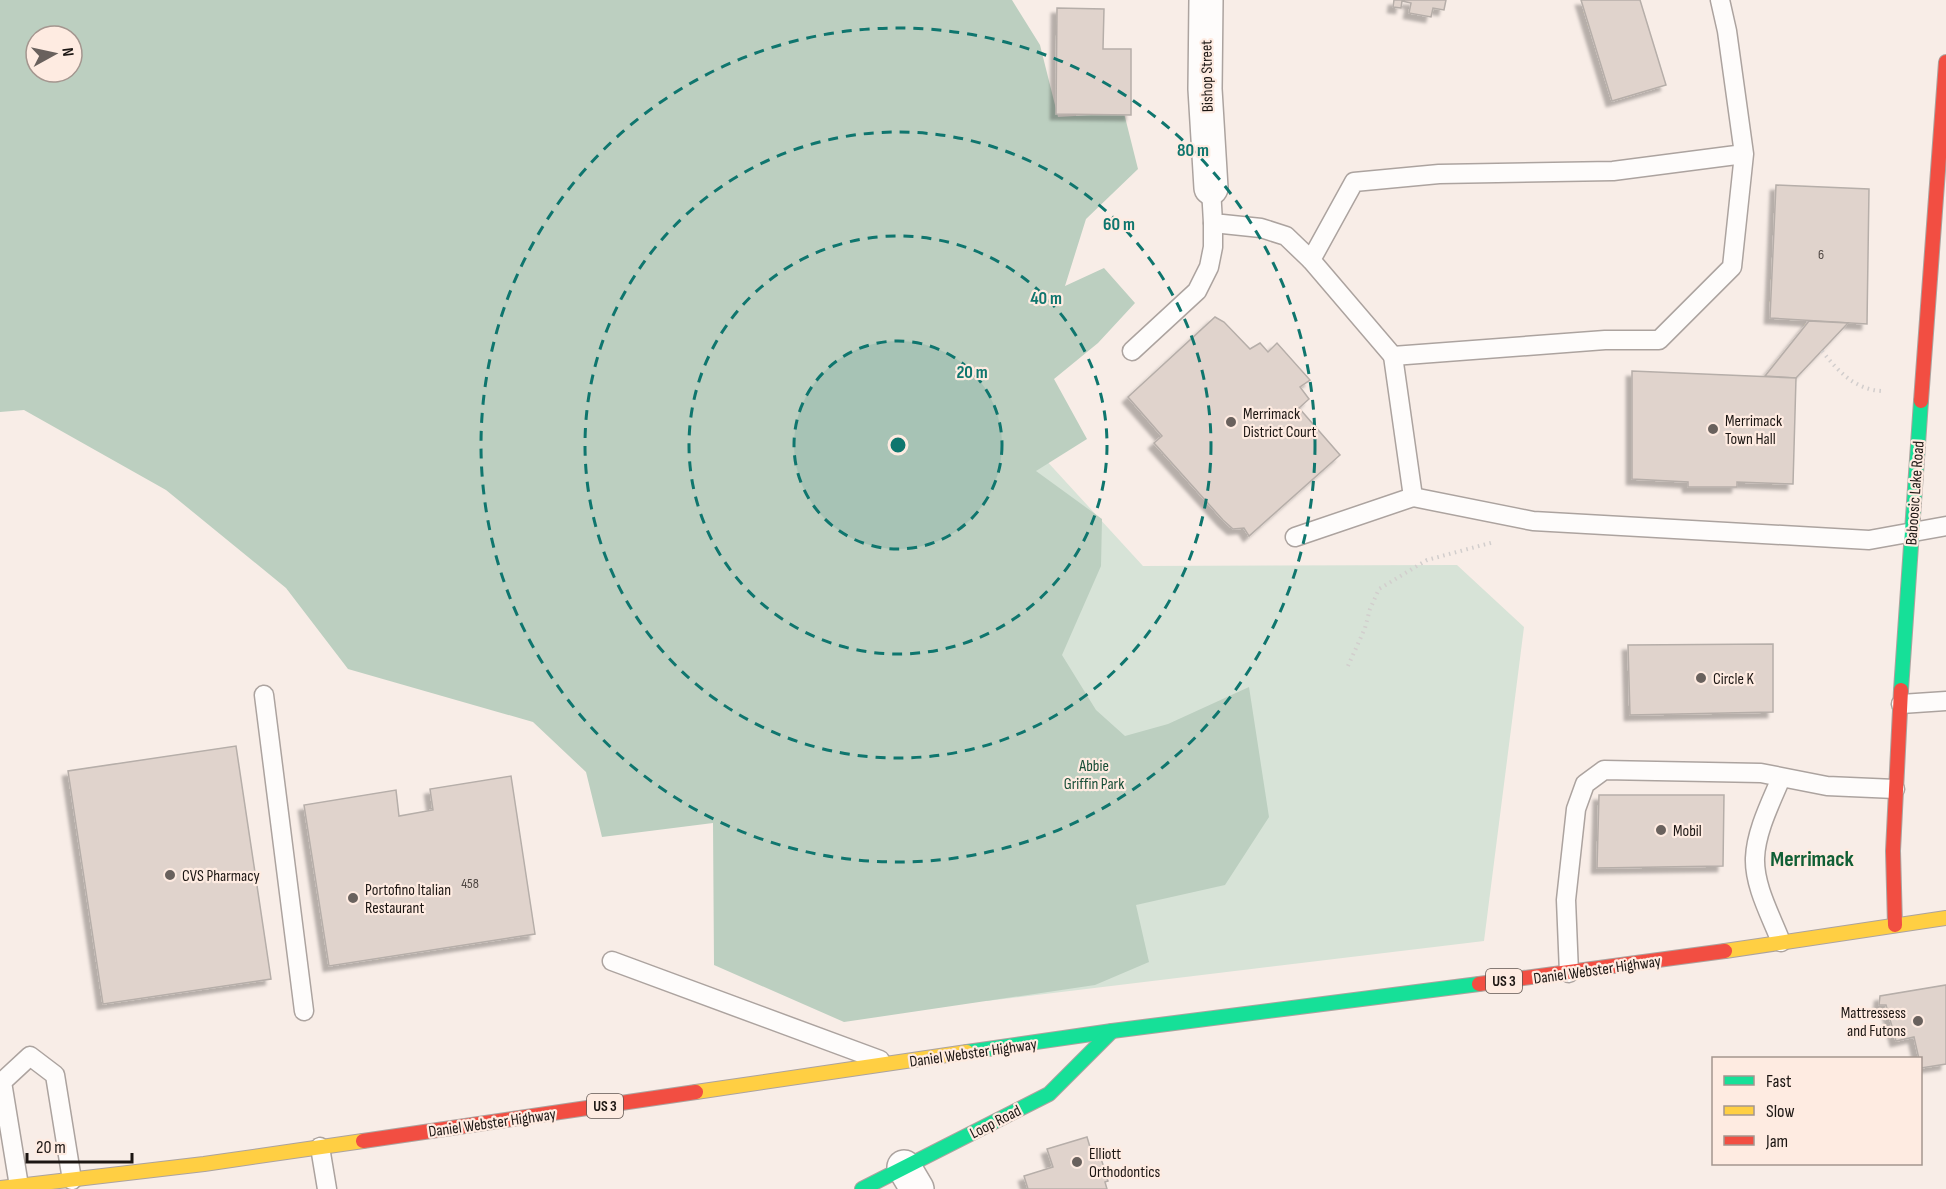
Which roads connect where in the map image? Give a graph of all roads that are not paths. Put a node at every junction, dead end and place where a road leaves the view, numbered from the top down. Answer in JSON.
{"nodes":[{"id":1,"x":1206,"y":0,"type":"edge"},
{"id":2,"x":1720,"y":0,"type":"edge"},
{"id":3,"x":1945,"y":71,"type":"edge"},
{"id":4,"x":1744,"y":154,"type":"junction"},
{"id":5,"x":1211,"y":188,"type":"joint"},
{"id":6,"x":1213,"y":222,"type":"junction"},
{"id":7,"x":1311,"y":260,"type":"junction"},
{"id":8,"x":1132,"y":351,"type":"dead end"},
{"id":9,"x":1393,"y":356,"type":"junction"},
{"id":10,"x":1413,"y":497,"type":"junction"},
{"id":11,"x":1946,"y":526,"type":"edge"},
{"id":12,"x":1911,"y":531,"type":"junction"},
{"id":13,"x":1295,"y":537,"type":"dead end"},
{"id":14,"x":264,"y":695,"type":"dead end"},
{"id":15,"x":1946,"y":701,"type":"edge"},
{"id":16,"x":1901,"y":704,"type":"junction"},
{"id":17,"x":1781,"y":778,"type":"junction"},
{"id":18,"x":1895,"y":789,"type":"junction"},
{"id":19,"x":1946,"y":918,"type":"edge"},
{"id":20,"x":1895,"y":925,"type":"junction"},
{"id":21,"x":1781,"y":942,"type":"junction"},
{"id":22,"x":612,"y":961,"type":"dead end"},
{"id":23,"x":1569,"y":973,"type":"junction"},
{"id":24,"x":304,"y":1011,"type":"dead end"},
{"id":25,"x":1112,"y":1031,"type":"junction"},
{"id":26,"x":889,"y":1064,"type":"junction"},
{"id":27,"x":320,"y":1147,"type":"junction"},
{"id":28,"x":910,"y":1178,"type":"edge"},
{"id":29,"x":72,"y":1180,"type":"junction"},
{"id":30,"x":125,"y":1182,"type":"edge"},
{"id":31,"x":19,"y":1186,"type":"junction"},
{"id":32,"x":0,"y":1188,"type":"edge"},
{"id":33,"x":327,"y":1189,"type":"edge"},
{"id":34,"x":862,"y":1189,"type":"edge"}],
"edges":[{"from":1,"to":5,"type":"street","name":"Bishop Street"},
{"from":2,"to":4,"type":"lane"},
{"from":3,"to":12,"type":"main road","name":"Baboosic Lake Road"},
{"from":4,"to":7,"type":"lane"},
{"from":4,"to":9,"type":"lane"},
{"from":5,"to":6,"type":"lane"},
{"from":6,"to":7,"type":"lane"},
{"from":6,"to":8,"type":"lane"},
{"from":7,"to":9,"type":"lane"},
{"from":9,"to":10,"type":"lane"},
{"from":10,"to":12,"type":"lane"},
{"from":10,"to":13,"type":"lane"},
{"from":11,"to":12,"type":"lane"},
{"from":12,"to":16,"type":"main road","name":"Baboosic Lake Road"},
{"from":14,"to":24,"type":"lane"},
{"from":15,"to":16,"type":"lane"},
{"from":16,"to":18,"type":"main road","name":"Baboosic Lake Road"},
{"from":17,"to":18,"type":"lane"},
{"from":17,"to":21,"type":"lane"},
{"from":17,"to":23,"type":"lane"},
{"from":18,"to":20,"type":"main road","name":"Baboosic Lake Road"},
{"from":19,"to":20,"type":"main road","name":"Daniel Webster Highway","number":"US 3"},
{"from":20,"to":21,"type":"main road","name":"Daniel Webster Highway","number":"US 3"},
{"from":21,"to":23,"type":"main road","name":"Daniel Webster Highway","number":"US 3"},
{"from":22,"to":26,"type":"lane"},
{"from":23,"to":25,"type":"main road","name":"Daniel Webster Highway","number":"US 3"},
{"from":25,"to":26,"type":"main road","name":"Daniel Webster Highway","number":"US 3"},
{"from":25,"to":28,"type":"main road","name":"Loop Road"},
{"from":26,"to":27,"type":"main road","name":"Daniel Webster Highway","number":"US 3"},
{"from":27,"to":30,"type":"main road","name":"Daniel Webster Highway","number":"US 3"},
{"from":27,"to":33,"type":"lane"},
{"from":28,"to":34,"type":"main road","name":"Loop Road"},
{"from":29,"to":30,"type":"main road","name":"Daniel Webster Highway","number":"US 3"},
{"from":29,"to":31,"type":"main road","name":"Daniel Webster Highway","number":"US 3"},
{"from":29,"to":31,"type":"lane"},
{"from":31,"to":32,"type":"main road","name":"Daniel Webster Highway","number":"US 3"}]}
